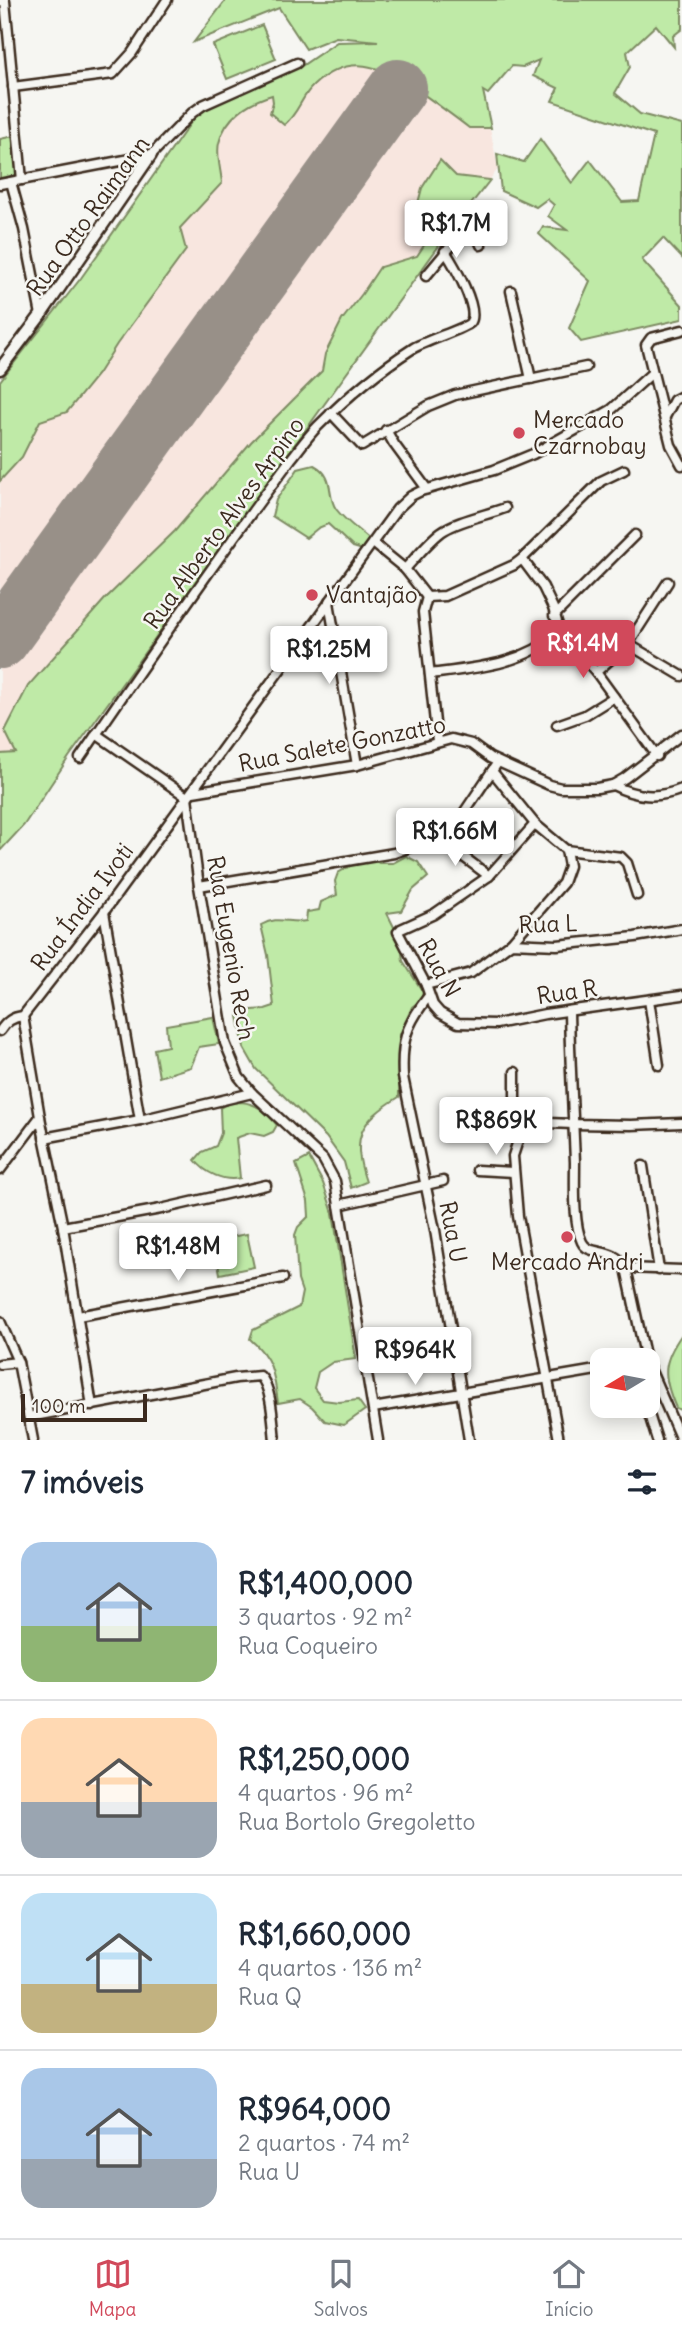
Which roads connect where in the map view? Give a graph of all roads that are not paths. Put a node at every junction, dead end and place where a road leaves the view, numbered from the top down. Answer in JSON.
{"nodes":[{"id":1,"x":167,"y":0,"type":"edge"},
{"id":2,"x":4,"y":1,"type":"edge"},
{"id":3,"x":297,"y":63,"type":"dead end"},
{"id":4,"x":13,"y":87,"type":"junction"},
{"id":5,"x":151,"y":155,"type":"junction"},
{"id":6,"x":22,"y":180,"type":"junction"},
{"id":7,"x":11,"y":182,"type":"junction"},
{"id":8,"x":0,"y":184,"type":"edge"},
{"id":9,"x":481,"y":245,"type":"dead end"},
{"id":10,"x":445,"y":251,"type":"junction"},
{"id":11,"x":426,"y":276,"type":"dead end"},
{"id":12,"x":510,"y":291,"type":"dead end"},
{"id":13,"x":41,"y":316,"type":"junction"},
{"id":14,"x":682,"y":330,"type":"edge"},
{"id":15,"x":586,"y":367,"type":"dead end"},
{"id":16,"x":0,"y":369,"type":"edge"},
{"id":17,"x":652,"y":373,"type":"junction"},
{"id":18,"x":531,"y":379,"type":"junction"},
{"id":19,"x":682,"y":396,"type":"edge"},
{"id":20,"x":331,"y":413,"type":"junction"},
{"id":21,"x":665,"y":417,"type":"junction"},
{"id":22,"x":386,"y":430,"type":"junction"},
{"id":23,"x":680,"y":460,"type":"edge"},
{"id":24,"x":624,"y":470,"type":"dead end"},
{"id":25,"x":427,"y":489,"type":"junction"},
{"id":26,"x":505,"y":508,"type":"dead end"},
{"id":27,"x":635,"y":535,"type":"dead end"},
{"id":28,"x":373,"y":542,"type":"junction"},
{"id":29,"x":522,"y":559,"type":"junction"},
{"id":30,"x":405,"y":569,"type":"junction"},
{"id":31,"x":668,"y":582,"type":"dead end"},
{"id":32,"x":427,"y":597,"type":"junction"},
{"id":33,"x":329,"y":602,"type":"junction"},
{"id":34,"x":554,"y":616,"type":"junction"},
{"id":35,"x":560,"y":632,"type":"junction"},
{"id":36,"x":628,"y":644,"type":"junction"},
{"id":37,"x":596,"y":672,"type":"junction"},
{"id":38,"x":430,"y":674,"type":"junction"},
{"id":39,"x":682,"y":676,"type":"edge"},
{"id":40,"x":614,"y":697,"type":"junction"},
{"id":41,"x":557,"y":725,"type":"dead end"},
{"id":42,"x":96,"y":734,"type":"junction"},
{"id":43,"x":682,"y":734,"type":"edge"},
{"id":44,"x":437,"y":741,"type":"junction"},
{"id":45,"x":657,"y":756,"type":"junction"},
{"id":46,"x":80,"y":758,"type":"dead end"},
{"id":47,"x":498,"y":762,"type":"junction"},
{"id":48,"x":357,"y":765,"type":"junction"},
{"id":49,"x":492,"y":771,"type":"junction"},
{"id":50,"x":612,"y":785,"type":"junction"},
{"id":51,"x":682,"y":789,"type":"edge"},
{"id":52,"x":190,"y":794,"type":"junction"},
{"id":53,"x":535,"y":824,"type":"junction"},
{"id":54,"x":444,"y":835,"type":"junction"},
{"id":55,"x":566,"y":850,"type":"junction"},
{"id":56,"x":489,"y":876,"type":"junction"},
{"id":57,"x":199,"y":887,"type":"junction"},
{"id":58,"x":637,"y":895,"type":"dead end"},
{"id":59,"x":104,"y":912,"type":"junction"},
{"id":60,"x":682,"y":929,"type":"edge"},
{"id":61,"x":511,"y":943,"type":"junction"},
{"id":62,"x":426,"y":985,"type":"junction"},
{"id":63,"x":682,"y":995,"type":"edge"},
{"id":64,"x":428,"y":997,"type":"junction"},
{"id":65,"x":649,"y":1000,"type":"junction"},
{"id":66,"x":569,"y":1012,"type":"junction"},
{"id":67,"x":23,"y":1016,"type":"junction"},
{"id":68,"x":458,"y":1023,"type":"joint"},
{"id":69,"x":0,"y":1031,"type":"edge"},
{"id":70,"x":659,"y":1065,"type":"dead end"},
{"id":71,"x":515,"y":1072,"type":"dead end"},
{"id":72,"x":252,"y":1093,"type":"junction"},
{"id":73,"x":40,"y":1117,"type":"junction"},
{"id":74,"x":493,"y":1118,"type":"dead end"},
{"id":75,"x":515,"y":1118,"type":"junction"},
{"id":76,"x":140,"y":1120,"type":"junction"},
{"id":77,"x":524,"y":1122,"type":"junction"},
{"id":78,"x":682,"y":1123,"type":"edge"},
{"id":79,"x":573,"y":1124,"type":"junction"},
{"id":80,"x":44,"y":1138,"type":"junction"},
{"id":81,"x":643,"y":1166,"type":"dead end"},
{"id":82,"x":0,"y":1170,"type":"edge"},
{"id":83,"x":477,"y":1170,"type":"dead end"},
{"id":84,"x":513,"y":1172,"type":"junction"},
{"id":85,"x":443,"y":1181,"type":"dead end"},
{"id":86,"x":424,"y":1184,"type":"junction"},
{"id":87,"x":265,"y":1185,"type":"dead end"},
{"id":88,"x":340,"y":1205,"type":"junction"},
{"id":89,"x":63,"y":1227,"type":"junction"},
{"id":90,"x":626,"y":1268,"type":"junction"},
{"id":91,"x":659,"y":1270,"type":"junction"},
{"id":92,"x":682,"y":1270,"type":"edge"},
{"id":93,"x":283,"y":1278,"type":"dead end"},
{"id":94,"x":78,"y":1316,"type":"junction"},
{"id":95,"x":0,"y":1321,"type":"edge"},
{"id":96,"x":644,"y":1348,"type":"edge"},
{"id":97,"x":18,"y":1362,"type":"junction"},
{"id":98,"x":0,"y":1364,"type":"edge"},
{"id":99,"x":590,"y":1371,"type":"edge"},
{"id":100,"x":547,"y":1378,"type":"junction"},
{"id":101,"x":660,"y":1392,"type":"edge"},
{"id":102,"x":461,"y":1394,"type":"junction"},
{"id":103,"x":92,"y":1406,"type":"junction"},
{"id":104,"x":373,"y":1408,"type":"junction"},
{"id":105,"x":29,"y":1417,"type":"junction"},
{"id":106,"x":650,"y":1418,"type":"edge"},
{"id":107,"x":33,"y":1440,"type":"edge"},
{"id":108,"x":275,"y":1440,"type":"edge"},
{"id":109,"x":378,"y":1440,"type":"edge"},
{"id":110,"x":469,"y":1440,"type":"edge"},
{"id":111,"x":559,"y":1440,"type":"edge"},
{"id":112,"x":657,"y":1440,"type":"edge"},
{"id":113,"x":681,"y":1440,"type":"edge"}],
"edges":[{"from":1,"to":4,"type":"street"},
{"from":2,"to":4,"type":"street"},
{"from":3,"to":5,"type":"street","name":"Rua Otto Raimann"},
{"from":4,"to":6,"type":"street"},
{"from":5,"to":6,"type":"street"},
{"from":5,"to":13,"type":"street","name":"Rua Otto Raimann"},
{"from":6,"to":7,"type":"street"},
{"from":7,"to":8,"type":"street"},
{"from":7,"to":13,"type":"street"},
{"from":9,"to":10,"type":"street"},
{"from":10,"to":11,"type":"street"},
{"from":10,"to":20,"type":"street","name":"Rua Alberto Alves Arpino"},
{"from":12,"to":18,"type":"street"},
{"from":13,"to":16,"type":"street","name":"Rua Otto Raimann"},
{"from":14,"to":17,"type":"street"},
{"from":15,"to":18,"type":"street"},
{"from":17,"to":21,"type":"street"},
{"from":17,"to":25,"type":"street","name":"Rua Índia Ivoti"},
{"from":18,"to":22,"type":"street"},
{"from":19,"to":21,"type":"street"},
{"from":20,"to":22,"type":"street"},
{"from":20,"to":42,"type":"street","name":"Rua Alberto Alves Arpino"},
{"from":21,"to":23,"type":"street"},
{"from":22,"to":25,"type":"street"},
{"from":24,"to":29,"type":"street"},
{"from":25,"to":28,"type":"street","name":"Rua Índia Ivoti"},
{"from":26,"to":30,"type":"street"},
{"from":27,"to":34,"type":"street"},
{"from":28,"to":30,"type":"street"},
{"from":28,"to":33,"type":"street","name":"Rua Índia Ivoti"},
{"from":29,"to":32,"type":"street"},
{"from":29,"to":34,"type":"street"},
{"from":30,"to":32,"type":"street"},
{"from":31,"to":36,"type":"street"},
{"from":32,"to":38,"type":"street"},
{"from":33,"to":48,"type":"street"},
{"from":33,"to":52,"type":"street","name":"Rua Índia Ivoti"},
{"from":34,"to":35,"type":"street"},
{"from":35,"to":37,"type":"street"},
{"from":35,"to":38,"type":"street"},
{"from":36,"to":37,"type":"street"},
{"from":36,"to":39,"type":"street"},
{"from":37,"to":40,"type":"street"},
{"from":38,"to":44,"type":"street"},
{"from":40,"to":41,"type":"street"},
{"from":40,"to":45,"type":"street"},
{"from":42,"to":46,"type":"street","name":"Rua Alberto Alves Arpino"},
{"from":42,"to":52,"type":"street"},
{"from":43,"to":45,"type":"street"},
{"from":44,"to":47,"type":"street","name":"Rua Salete Gonzatto"},
{"from":44,"to":48,"type":"street","name":"Rua Salete Gonzatto"},
{"from":45,"to":50,"type":"street"},
{"from":47,"to":49,"type":"street"},
{"from":47,"to":50,"type":"street","name":"Rua Salete Gonzatto"},
{"from":48,"to":52,"type":"street","name":"Rua Salete Gonzatto"},
{"from":49,"to":53,"type":"street"},
{"from":49,"to":54,"type":"street"},
{"from":50,"to":51,"type":"street"},
{"from":52,"to":57,"type":"street","name":"Rua Eugenio Rech"},
{"from":52,"to":59,"type":"street","name":"Rua Índia Ivoti"},
{"from":53,"to":55,"type":"street"},
{"from":53,"to":56,"type":"street","name":"Rua N"},
{"from":54,"to":56,"type":"street"},
{"from":54,"to":57,"type":"street"},
{"from":55,"to":58,"type":"street"},
{"from":55,"to":61,"type":"street"},
{"from":56,"to":62,"type":"street","name":"Rua N"},
{"from":57,"to":72,"type":"street","name":"Rua Eugenio Rech"},
{"from":59,"to":67,"type":"street","name":"Rua Índia Ivoti"},
{"from":59,"to":76,"type":"street"},
{"from":60,"to":61,"type":"street","name":"Rua L"},
{"from":61,"to":62,"type":"street","name":"Rua L"},
{"from":62,"to":64,"type":"street","name":"Rua N"},
{"from":63,"to":65,"type":"street","name":"Rua R"},
{"from":64,"to":68,"type":"street","name":"Rua N"},
{"from":64,"to":86,"type":"street","name":"Rua U"},
{"from":65,"to":66,"type":"street","name":"Rua R"},
{"from":65,"to":70,"type":"street"},
{"from":66,"to":68,"type":"street","name":"Rua R"},
{"from":66,"to":79,"type":"street"},
{"from":67,"to":69,"type":"street","name":"Rua Índia Ivoti"},
{"from":67,"to":73,"type":"street"},
{"from":71,"to":75,"type":"street"},
{"from":72,"to":76,"type":"street"},
{"from":72,"to":88,"type":"street","name":"Rua Eugenio Rech"},
{"from":73,"to":80,"type":"street"},
{"from":73,"to":82,"type":"street"},
{"from":74,"to":75,"type":"street"},
{"from":75,"to":77,"type":"street"},
{"from":76,"to":80,"type":"street"},
{"from":77,"to":79,"type":"street"},
{"from":77,"to":84,"type":"street"},
{"from":78,"to":79,"type":"street"},
{"from":79,"to":90,"type":"street"},
{"from":80,"to":89,"type":"street"},
{"from":81,"to":91,"type":"street"},
{"from":83,"to":84,"type":"street"},
{"from":84,"to":100,"type":"street"},
{"from":85,"to":86,"type":"street"},
{"from":86,"to":88,"type":"street"},
{"from":86,"to":102,"type":"street","name":"Rua U"},
{"from":87,"to":89,"type":"street"},
{"from":88,"to":104,"type":"street","name":"Rua Eugenio Rech"},
{"from":89,"to":94,"type":"street"},
{"from":90,"to":91,"type":"street"},
{"from":90,"to":96,"type":"street"},
{"from":91,"to":92,"type":"street"},
{"from":93,"to":94,"type":"street"},
{"from":94,"to":103,"type":"street"},
{"from":95,"to":97,"type":"street"},
{"from":97,"to":98,"type":"street"},
{"from":97,"to":105,"type":"street"},
{"from":99,"to":100,"type":"street"},
{"from":100,"to":102,"type":"street"},
{"from":100,"to":111,"type":"street"},
{"from":101,"to":113,"type":"street"},
{"from":102,"to":104,"type":"street"},
{"from":102,"to":110,"type":"street","name":"Rua U"},
{"from":103,"to":105,"type":"street"},
{"from":103,"to":108,"type":"street"},
{"from":104,"to":109,"type":"street","name":"Rua Eugenio Rech"},
{"from":105,"to":107,"type":"street"},
{"from":106,"to":112,"type":"street"}]}
